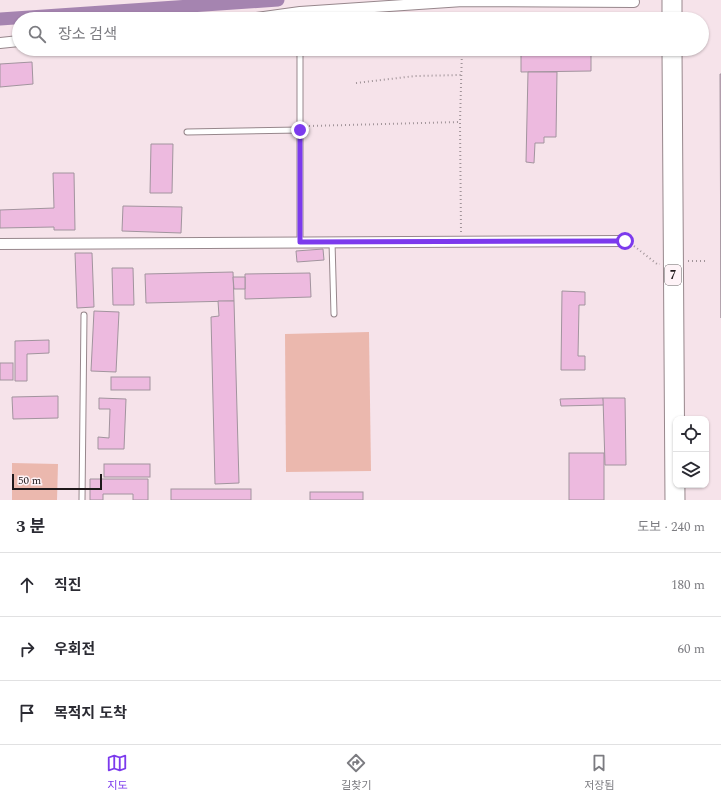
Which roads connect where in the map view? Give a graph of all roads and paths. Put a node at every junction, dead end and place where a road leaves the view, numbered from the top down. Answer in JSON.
{"nodes":[{"id":1,"x":672,"y":0,"type":"edge"},
{"id":2,"x":634,"y":2,"type":"dead end"},
{"id":3,"x":343,"y":12,"type":"edge"},
{"id":4,"x":672,"y":12,"type":"edge"},
{"id":5,"x":12,"y":42,"type":"edge"},
{"id":6,"x":0,"y":43,"type":"edge"},
{"id":7,"x":300,"y":56,"type":"edge"},
{"id":8,"x":462,"y":56,"type":"edge"},
{"id":9,"x":672,"y":56,"type":"edge"},
{"id":10,"x":461,"y":75,"type":"junction"},
{"id":11,"x":356,"y":83,"type":"dead end"},
{"id":12,"x":460,"y":122,"type":"junction"},
{"id":13,"x":300,"y":128,"type":"junction"},
{"id":14,"x":187,"y":132,"type":"dead end"},
{"id":15,"x":625,"y":241,"type":"dead end"},
{"id":16,"x":300,"y":242,"type":"junction"},
{"id":17,"x":332,"y":242,"type":"junction"},
{"id":18,"x":461,"y":242,"type":"junction"},
{"id":19,"x":0,"y":244,"type":"edge"},
{"id":20,"x":334,"y":314,"type":"dead end"},
{"id":21,"x":84,"y":315,"type":"dead end"},
{"id":22,"x":82,"y":500,"type":"edge"},
{"id":23,"x":675,"y":500,"type":"edge"}],
"edges":[{"from":1,"to":4,"type":"highway"},
{"from":2,"to":3,"type":"street"},
{"from":5,"to":6,"type":"street"},
{"from":7,"to":13,"type":"lane"},
{"from":8,"to":10,"type":"path"},
{"from":9,"to":23,"type":"highway","number":"7"},
{"from":10,"to":11,"type":"path"},
{"from":10,"to":12,"type":"path"},
{"from":12,"to":13,"type":"path"},
{"from":12,"to":18,"type":"path"},
{"from":13,"to":14,"type":"lane"},
{"from":13,"to":16,"type":"lane"},
{"from":15,"to":18,"type":"street"},
{"from":16,"to":17,"type":"street"},
{"from":16,"to":19,"type":"street"},
{"from":17,"to":18,"type":"street"},
{"from":17,"to":20,"type":"lane"},
{"from":21,"to":22,"type":"lane"}]}
